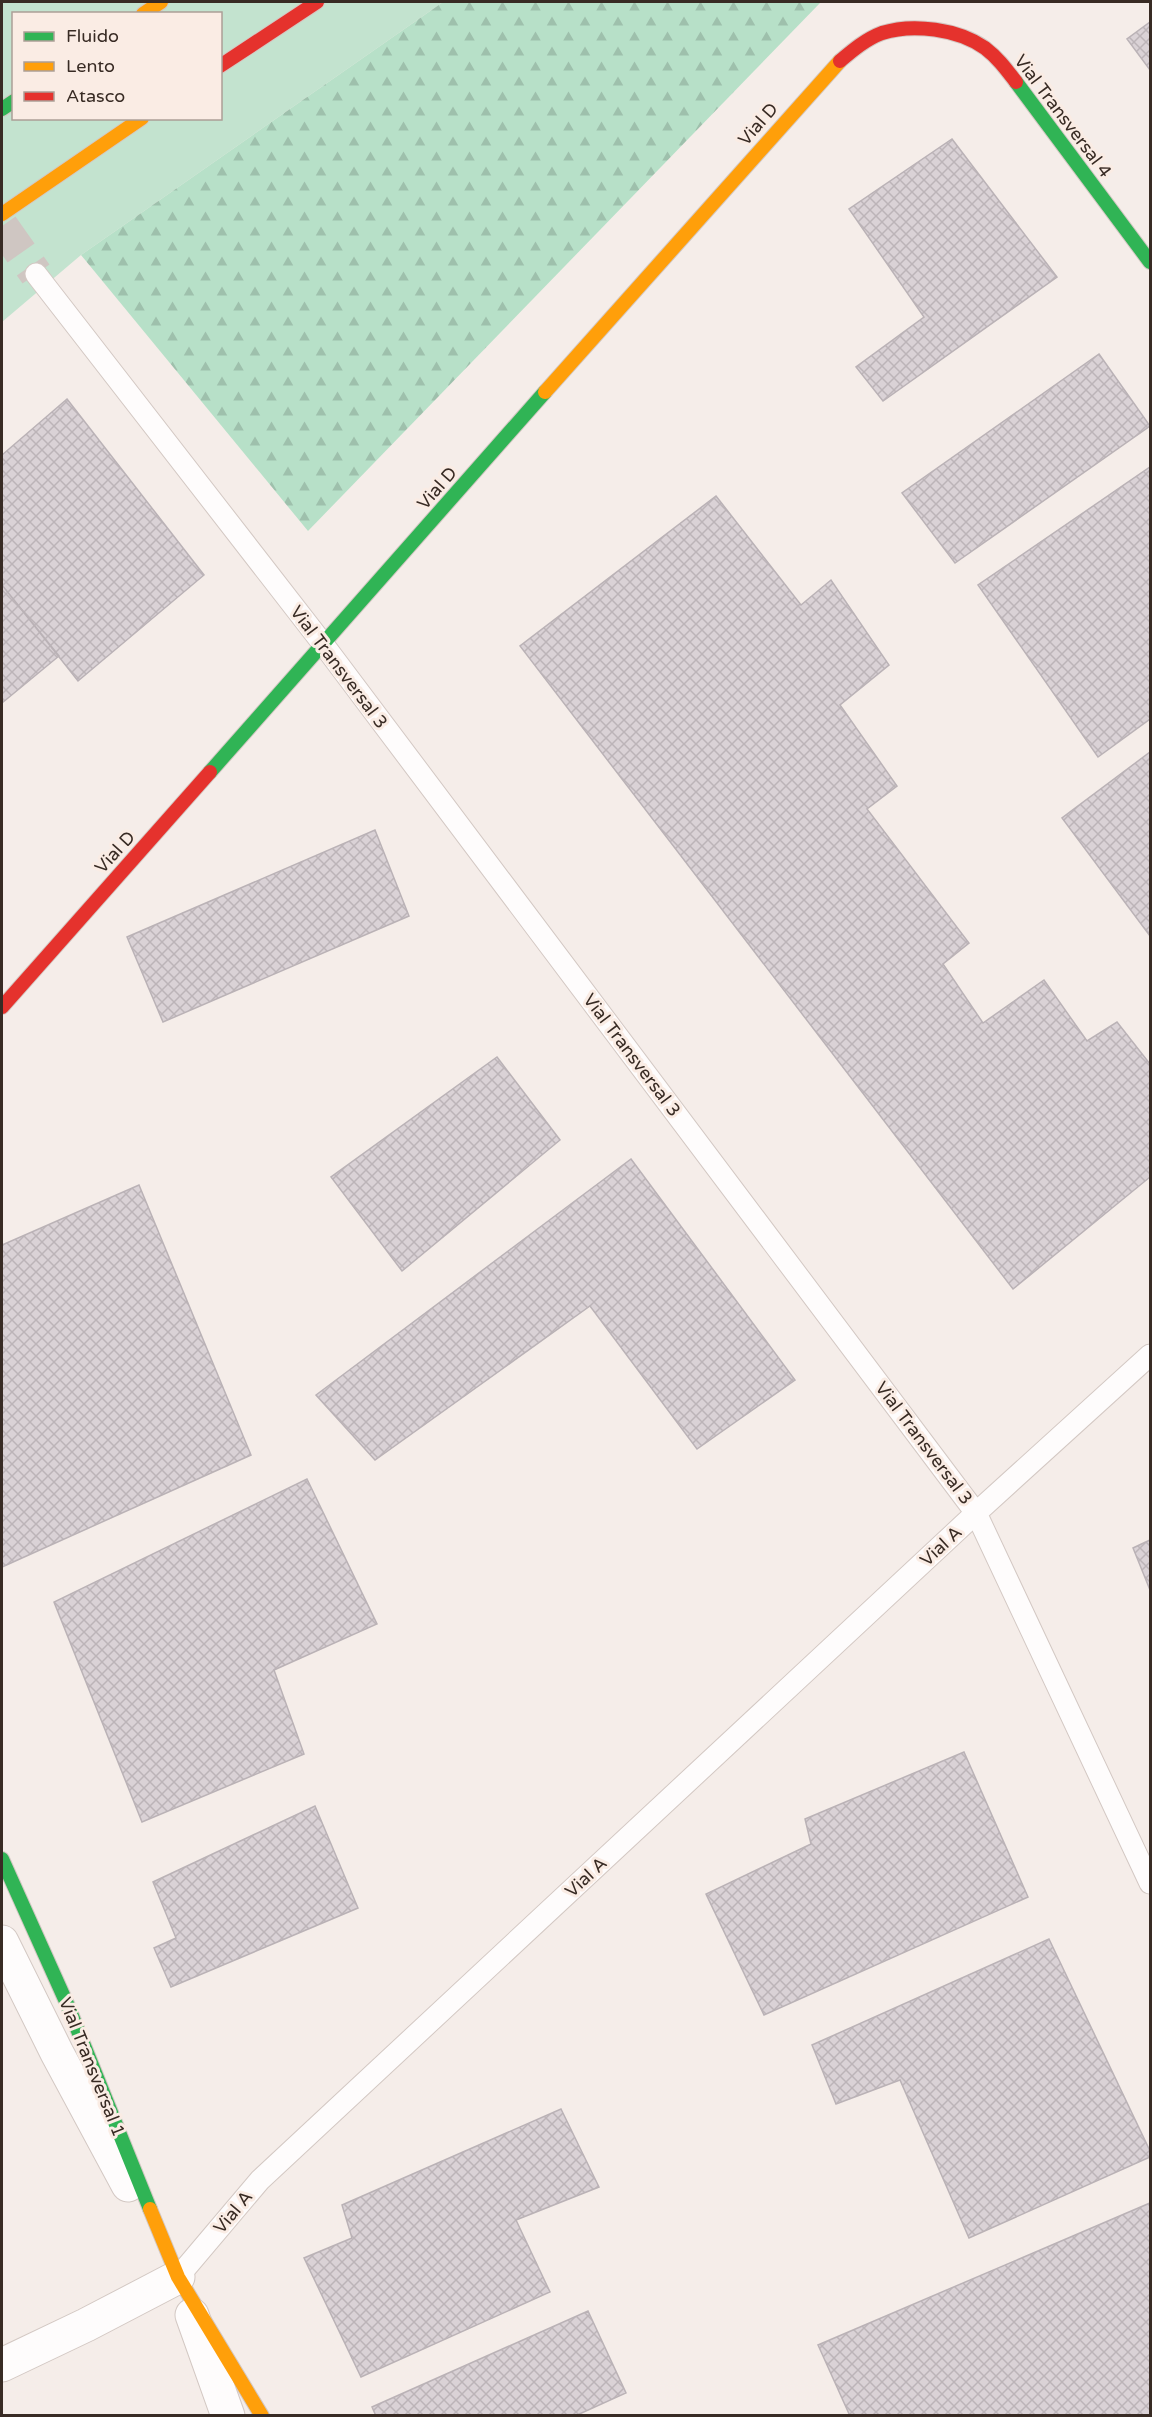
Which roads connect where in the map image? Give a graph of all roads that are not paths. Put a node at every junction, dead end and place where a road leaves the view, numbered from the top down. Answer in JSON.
{"nodes":[{"id":1,"x":161,"y":2,"type":"edge"},
{"id":2,"x":317,"y":2,"type":"edge"},
{"id":3,"x":146,"y":12,"type":"edge"},
{"id":4,"x":920,"y":30,"type":"joint"},
{"id":5,"x":222,"y":65,"type":"edge"},
{"id":6,"x":139,"y":120,"type":"edge"},
{"id":7,"x":2,"y":214,"type":"edge"},
{"id":8,"x":1150,"y":262,"type":"edge"},
{"id":9,"x":36,"y":274,"type":"tunnel mouth"},
{"id":10,"x":323,"y":644,"type":"junction"},
{"id":11,"x":2,"y":1007,"type":"edge"},
{"id":12,"x":1150,"y":1355,"type":"edge"},
{"id":13,"x":976,"y":1514,"type":"junction"},
{"id":14,"x":2,"y":1859,"type":"edge"},
{"id":15,"x":1150,"y":1883,"type":"edge"},
{"id":16,"x":2,"y":1942,"type":"edge"},
{"id":17,"x":178,"y":2277,"type":"junction"},
{"id":18,"x":2,"y":2365,"type":"edge"},
{"id":19,"x":228,"y":2415,"type":"edge"},
{"id":20,"x":262,"y":2415,"type":"edge"}],
"edges":[{"from":1,"to":3,"type":"main road"},
{"from":2,"to":5,"type":"main road"},
{"from":4,"to":8,"type":"main road","name":"Vial Transversal 4"},
{"from":4,"to":10,"type":"main road","name":"Vial D"},
{"from":6,"to":7,"type":"main road"},
{"from":9,"to":10,"type":"lane","name":"Vial Transversal 3"},
{"from":10,"to":11,"type":"main road","name":"Vial D"},
{"from":10,"to":13,"type":"lane","name":"Vial Transversal 3"},
{"from":12,"to":13,"type":"lane","name":"Vial A"},
{"from":13,"to":15,"type":"lane","name":"Vial Transversal 3"},
{"from":13,"to":17,"type":"lane","name":"Vial A"},
{"from":14,"to":17,"type":"main road","name":"Vial Transversal 1"},
{"from":16,"to":17,"type":"street","name":"Vial Transversal 1"},
{"from":17,"to":18,"type":"street","name":"Vial A"},
{"from":17,"to":19,"type":"street","name":"Vial Transversal 1"},
{"from":17,"to":20,"type":"main road","name":"Vial Transversal 1"}]}
